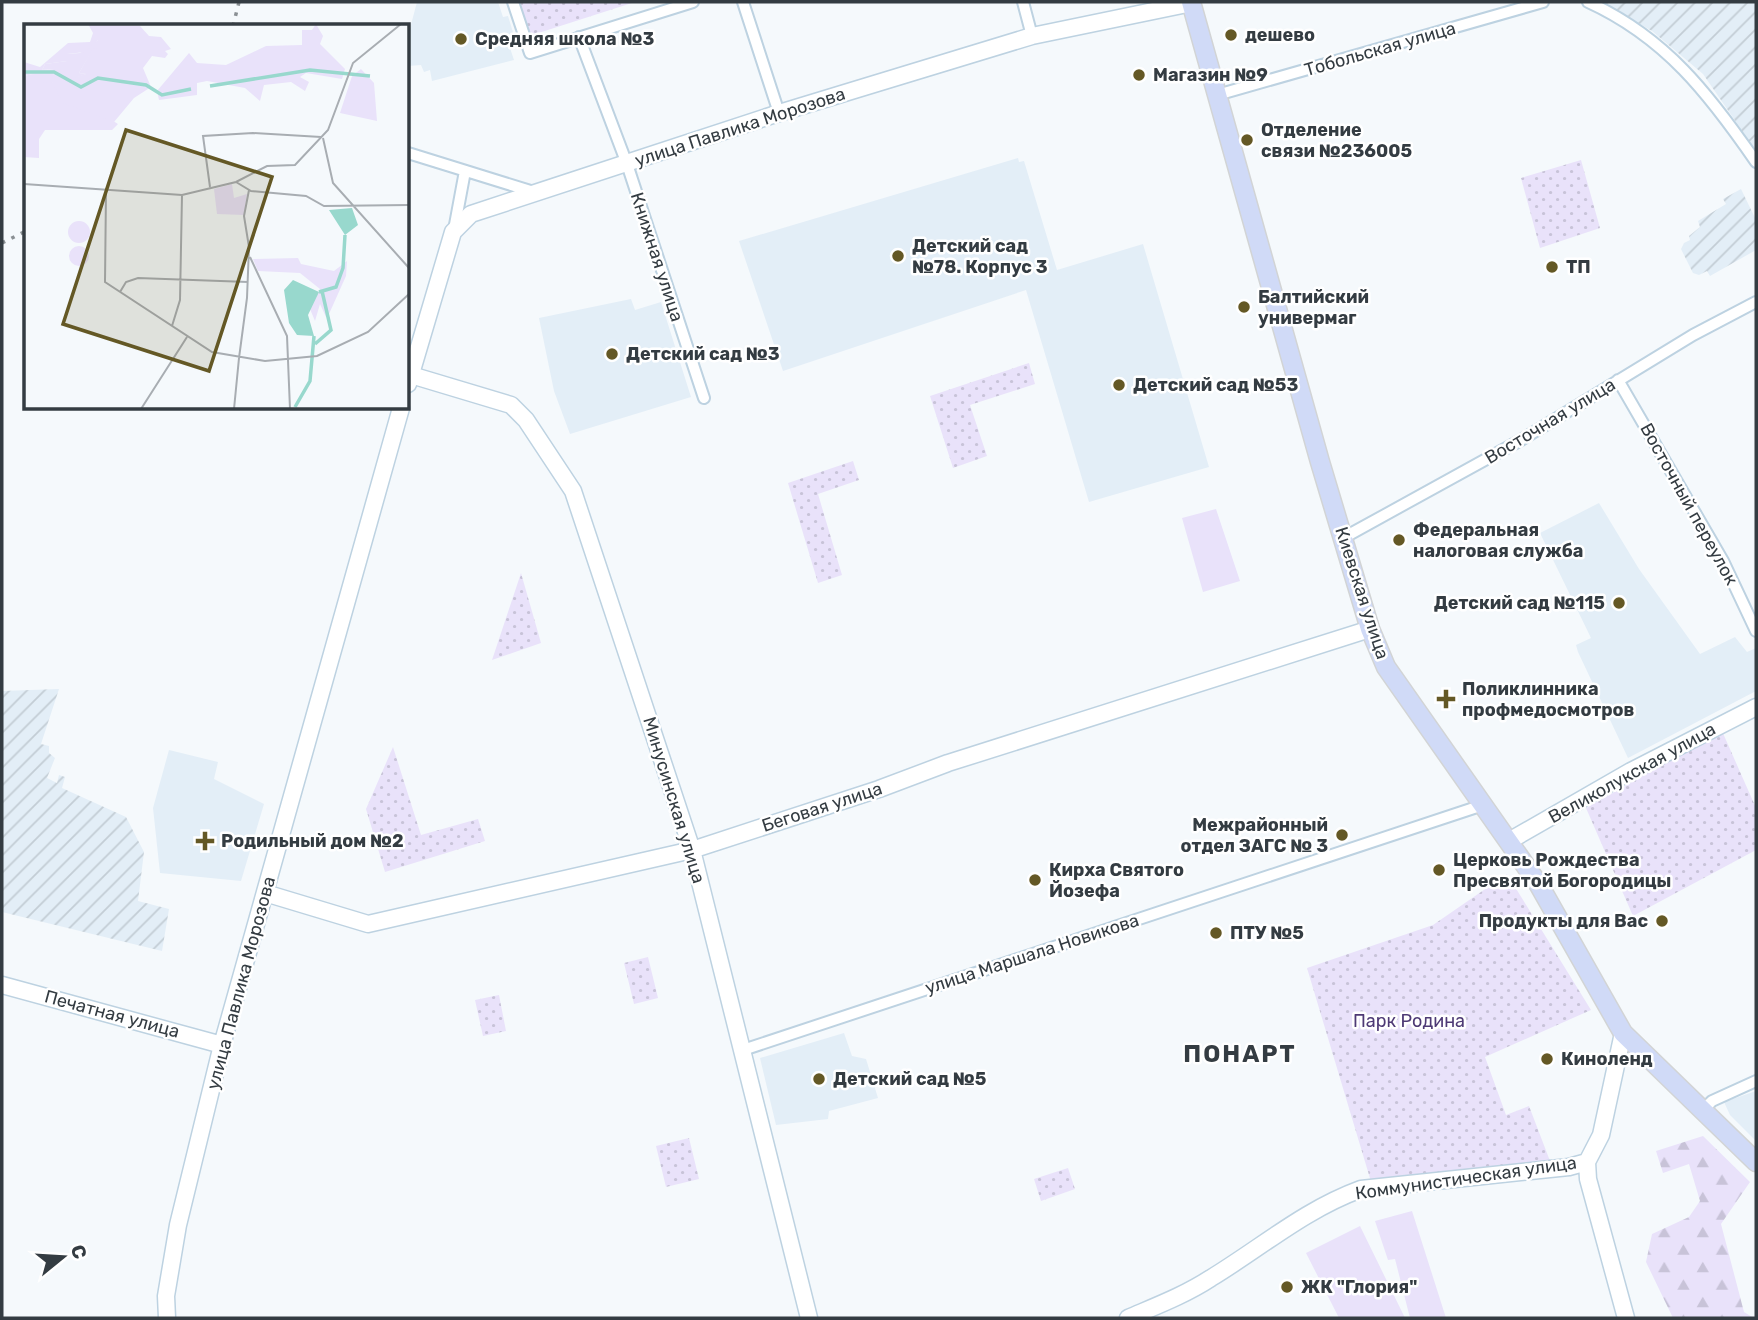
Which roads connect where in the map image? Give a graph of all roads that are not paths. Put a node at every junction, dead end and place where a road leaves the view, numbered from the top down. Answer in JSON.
{"nodes":[{"id":1,"x":513,"y":2,"type":"edge"},
{"id":2,"x":693,"y":2,"type":"edge"},
{"id":3,"x":743,"y":2,"type":"edge"},
{"id":4,"x":1023,"y":2,"type":"edge"},
{"id":5,"x":1191,"y":2,"type":"edge"},
{"id":6,"x":1543,"y":2,"type":"edge"},
{"id":7,"x":1588,"y":2,"type":"edge"},
{"id":8,"x":1032,"y":36,"type":"junction"},
{"id":9,"x":579,"y":37,"type":"junction"},
{"id":10,"x":1217,"y":95,"type":"junction"},
{"id":11,"x":779,"y":113,"type":"junction"},
{"id":12,"x":410,"y":154,"type":"edge"},
{"id":13,"x":1756,"y":162,"type":"edge"},
{"id":14,"x":626,"y":164,"type":"junction"},
{"id":15,"x":465,"y":171,"type":"junction"},
{"id":16,"x":537,"y":192,"type":"junction"},
{"id":17,"x":453,"y":232,"type":"junction"},
{"id":18,"x":1756,"y":302,"type":"edge"},
{"id":19,"x":410,"y":377,"type":"edge"},
{"id":20,"x":410,"y":380,"type":"edge"},
{"id":21,"x":1618,"y":380,"type":"junction"},
{"id":22,"x":704,"y":398,"type":"dead end"},
{"id":23,"x":400,"y":410,"type":"edge"},
{"id":24,"x":1343,"y":538,"type":"junction"},
{"id":25,"x":1370,"y":629,"type":"junction"},
{"id":26,"x":1756,"y":631,"type":"edge"},
{"id":27,"x":1756,"y":707,"type":"edge"},
{"id":28,"x":1483,"y":805,"type":"junction"},
{"id":29,"x":1508,"y":841,"type":"junction"},
{"id":30,"x":692,"y":850,"type":"junction"},
{"id":31,"x":265,"y":893,"type":"junction"},
{"id":32,"x":2,"y":985,"type":"edge"},
{"id":33,"x":1623,"y":1033,"type":"junction"},
{"id":34,"x":222,"y":1045,"type":"junction"},
{"id":35,"x":740,"y":1051,"type":"junction"},
{"id":36,"x":1756,"y":1081,"type":"edge"},
{"id":37,"x":1703,"y":1110,"type":"junction"},
{"id":38,"x":1587,"y":1162,"type":"junction"},
{"id":39,"x":1756,"y":1162,"type":"edge"},
{"id":40,"x":167,"y":1318,"type":"edge"},
{"id":41,"x":809,"y":1318,"type":"edge"},
{"id":42,"x":1128,"y":1318,"type":"edge"},
{"id":43,"x":1626,"y":1318,"type":"edge"}],
"edges":[{"from":1,"to":9,"type":"street"},
{"from":2,"to":9,"type":"street"},
{"from":3,"to":11,"type":"street"},
{"from":4,"to":8,"type":"street"},
{"from":5,"to":8,"type":"street","name":"улица Павлика Морозова"},
{"from":5,"to":10,"type":"main road","name":"Киевская улица"},
{"from":6,"to":10,"type":"street","name":"Тобольская улица"},
{"from":7,"to":13,"type":"street"},
{"from":8,"to":11,"type":"street","name":"улица Павлика Морозова"},
{"from":9,"to":14,"type":"street","name":"Книжная улица"},
{"from":10,"to":24,"type":"main road","name":"Киевская улица"},
{"from":11,"to":14,"type":"street","name":"улица Павлика Морозова"},
{"from":12,"to":15,"type":"street"},
{"from":14,"to":16,"type":"street","name":"улица Павлика Морозова"},
{"from":14,"to":22,"type":"street","name":"Книжная улица"},
{"from":15,"to":16,"type":"street"},
{"from":15,"to":17,"type":"street"},
{"from":16,"to":17,"type":"street","name":"улица Павлика Морозова"},
{"from":17,"to":19,"type":"street"},
{"from":18,"to":21,"type":"street","name":"Восточная улица"},
{"from":20,"to":30,"type":"street","name":"Минусинская улица"},
{"from":21,"to":24,"type":"street","name":"Восточная улица"},
{"from":21,"to":26,"type":"street","name":"Восточный переулок"},
{"from":23,"to":31,"type":"street","name":"улица Павлика Морозова"},
{"from":24,"to":25,"type":"main road","name":"Киевская улица"},
{"from":25,"to":28,"type":"main road","name":"Киевская улица"},
{"from":25,"to":30,"type":"street","name":"Беговая улица"},
{"from":27,"to":29,"type":"street","name":"Великолукская улица"},
{"from":28,"to":29,"type":"main road","name":"Киевская улица"},
{"from":28,"to":35,"type":"street","name":"улица Маршала Новикова"},
{"from":29,"to":33,"type":"main road","name":"Киевская улица"},
{"from":30,"to":31,"type":"street","name":"Беговая улица"},
{"from":30,"to":35,"type":"street","name":"Минусинская улица"},
{"from":31,"to":34,"type":"street","name":"улица Павлика Морозова"},
{"from":32,"to":34,"type":"street","name":"Печатная улица"},
{"from":33,"to":37,"type":"main road","name":"Киевская улица"},
{"from":33,"to":38,"type":"street"},
{"from":34,"to":40,"type":"street","name":"улица Павлика Морозова"},
{"from":35,"to":41,"type":"street","name":"Минусинская улица"},
{"from":36,"to":37,"type":"street"},
{"from":37,"to":39,"type":"main road","name":"Киевская улица"},
{"from":38,"to":42,"type":"street","name":"Коммунистическая улица"},
{"from":38,"to":43,"type":"street"}]}
